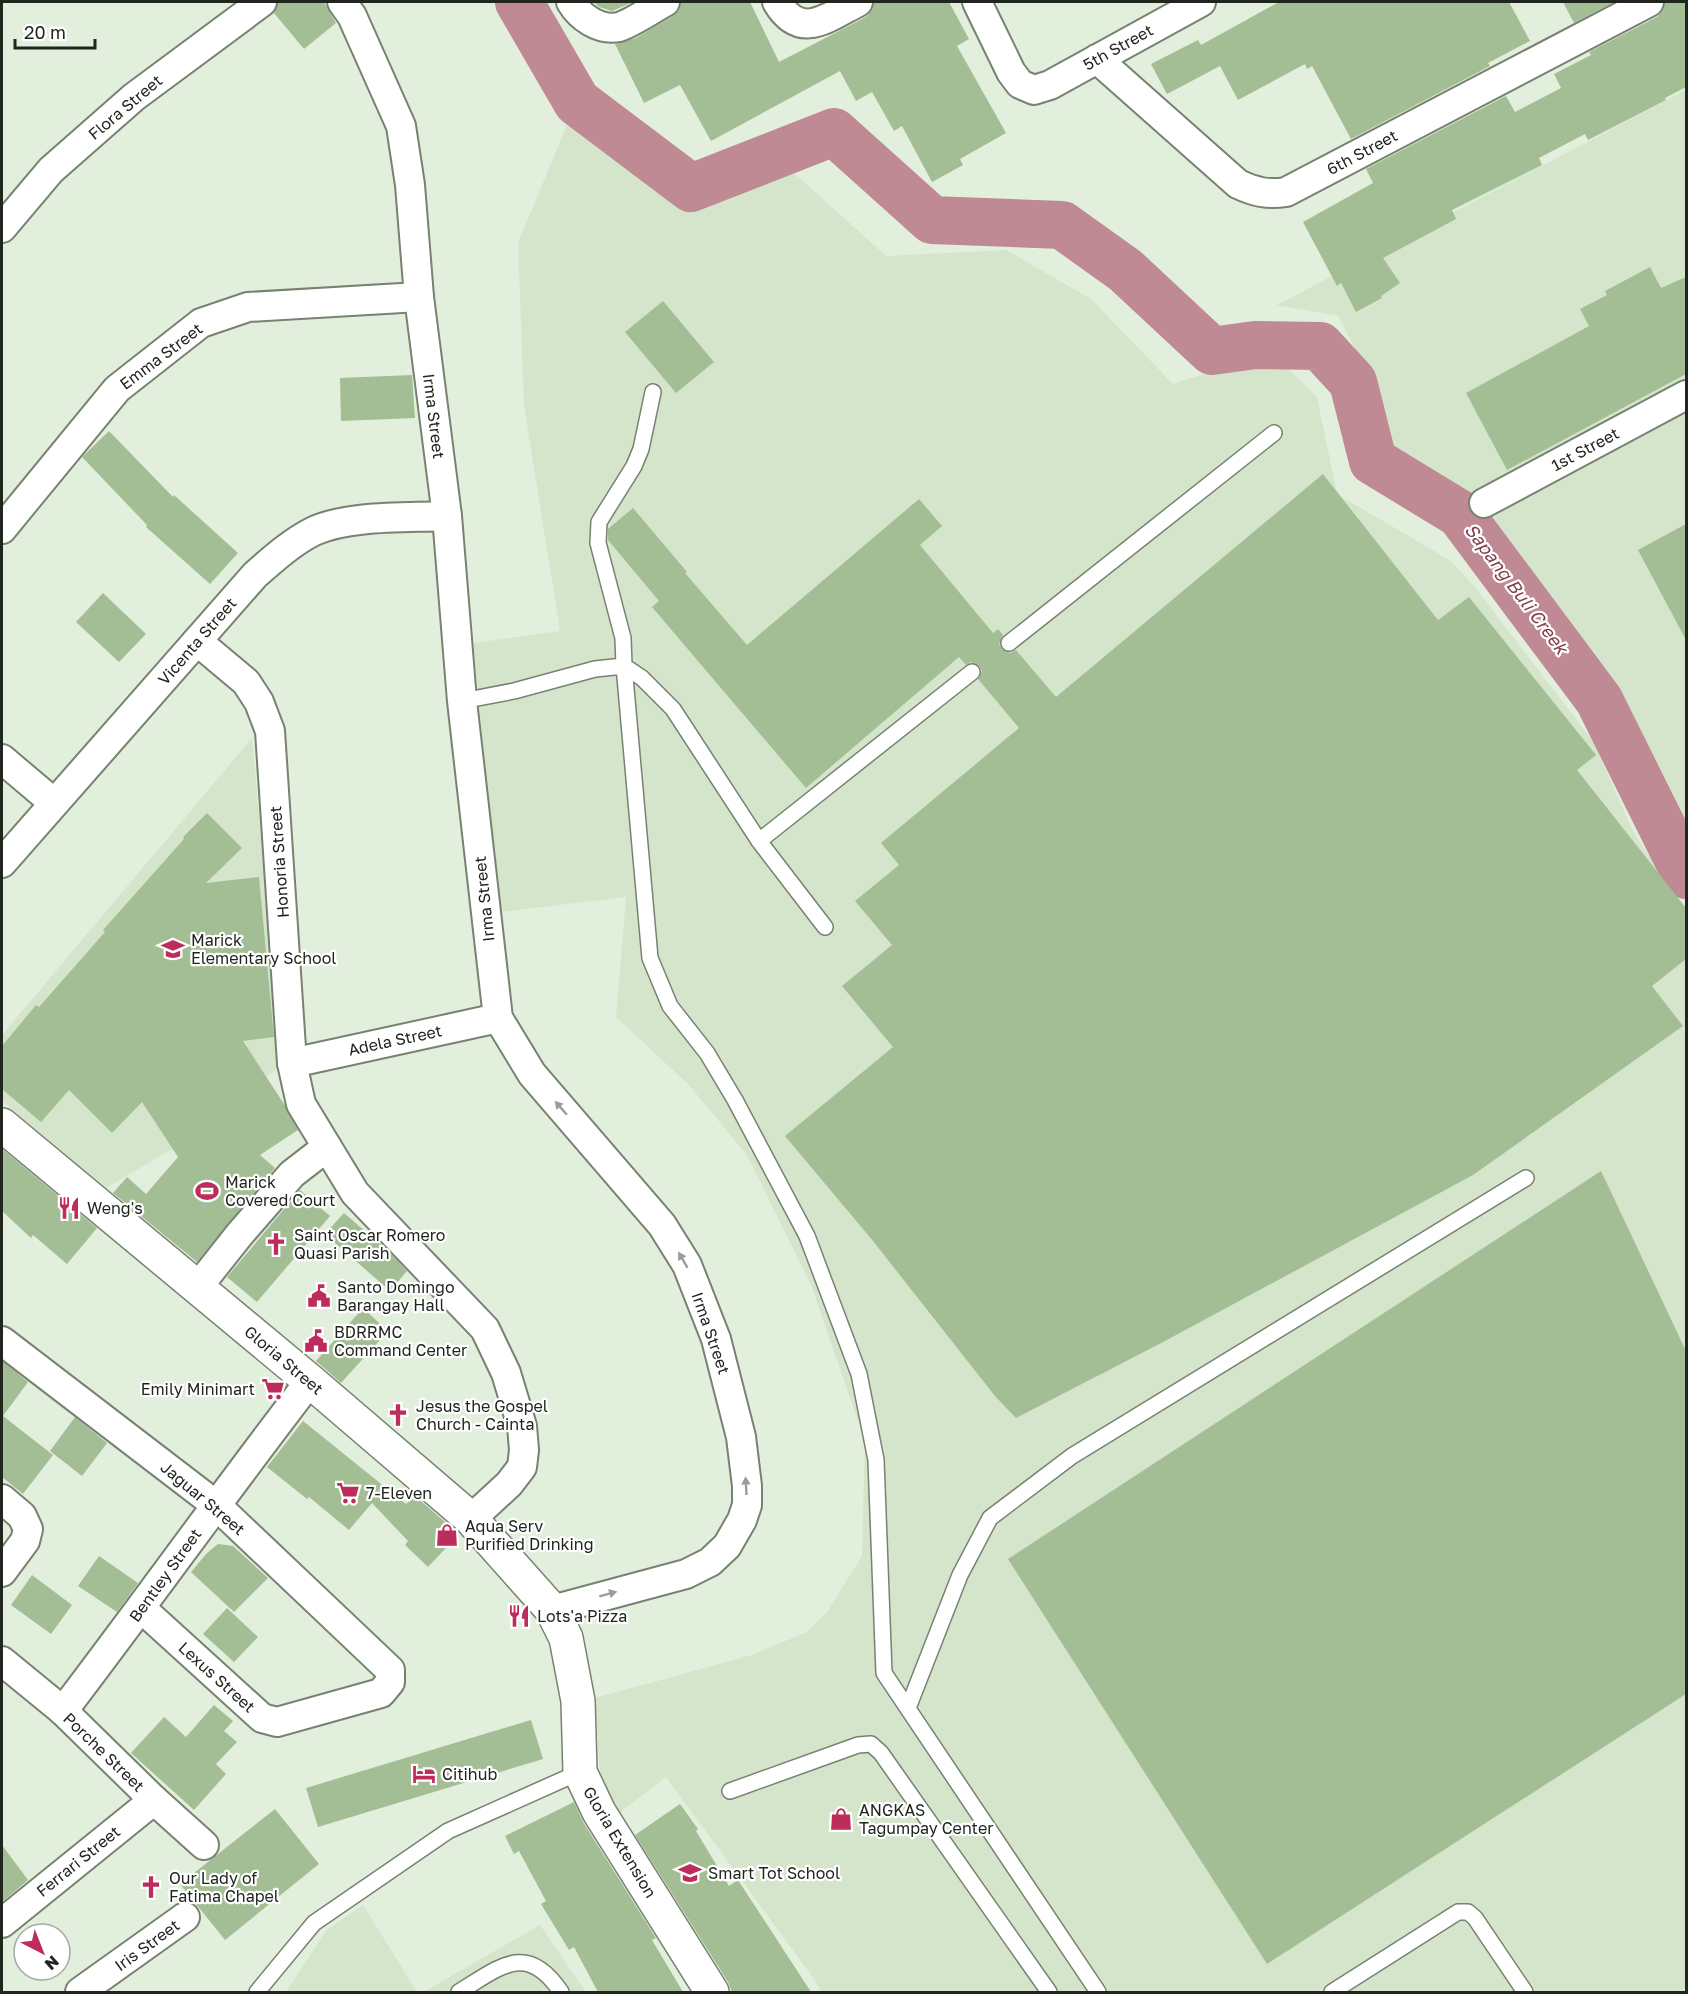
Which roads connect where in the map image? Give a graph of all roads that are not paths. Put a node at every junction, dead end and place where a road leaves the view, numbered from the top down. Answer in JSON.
{"nodes":[{"id":1,"x":262,"y":2,"type":"edge"},
{"id":2,"x":342,"y":2,"type":"edge"},
{"id":3,"x":571,"y":2,"type":"edge"},
{"id":4,"x":665,"y":2,"type":"edge"},
{"id":5,"x":777,"y":2,"type":"edge"},
{"id":6,"x":858,"y":2,"type":"edge"},
{"id":7,"x":977,"y":2,"type":"edge"},
{"id":8,"x":1649,"y":2,"type":"edge"},
{"id":9,"x":1191,"y":4,"type":"edge"},
{"id":10,"x":1097,"y":59,"type":"junction"},
{"id":11,"x":2,"y":228,"type":"edge"},
{"id":12,"x":419,"y":297,"type":"junction"},
{"id":13,"x":653,"y":392,"type":"dead end"},
{"id":14,"x":1686,"y":395,"type":"edge"},
{"id":15,"x":1275,"y":433,"type":"dead end"},
{"id":16,"x":1484,"y":503,"type":"dead end"},
{"id":17,"x":447,"y":516,"type":"junction"},
{"id":18,"x":2,"y":529,"type":"edge"},
{"id":19,"x":197,"y":641,"type":"junction"},
{"id":20,"x":1010,"y":643,"type":"dead end"},
{"id":21,"x":624,"y":666,"type":"junction"},
{"id":22,"x":972,"y":672,"type":"dead end"},
{"id":23,"x":462,"y":701,"type":"junction"},
{"id":24,"x":2,"y":759,"type":"edge"},
{"id":25,"x":54,"y":803,"type":"junction"},
{"id":26,"x":759,"y":841,"type":"junction"},
{"id":27,"x":2,"y":863,"type":"edge"},
{"id":28,"x":825,"y":927,"type":"dead end"},
{"id":29,"x":498,"y":1018,"type":"junction"},
{"id":30,"x":292,"y":1063,"type":"junction"},
{"id":31,"x":2,"y":1125,"type":"edge"},
{"id":32,"x":327,"y":1147,"type":"junction"},
{"id":33,"x":1526,"y":1178,"type":"dead end"},
{"id":34,"x":197,"y":1288,"type":"junction"},
{"id":35,"x":2,"y":1341,"type":"edge"},
{"id":36,"x":310,"y":1381,"type":"junction"},
{"id":37,"x":2,"y":1499,"type":"edge"},
{"id":38,"x":216,"y":1505,"type":"junction"},
{"id":39,"x":471,"y":1519,"type":"junction"},
{"id":40,"x":2,"y":1572,"type":"edge"},
{"id":41,"x":141,"y":1608,"type":"junction"},
{"id":42,"x":552,"y":1610,"type":"junction"},
{"id":43,"x":2,"y":1661,"type":"edge"},
{"id":44,"x":390,"y":1670,"type":"joint"},
{"id":45,"x":908,"y":1708,"type":"junction"},
{"id":46,"x":63,"y":1712,"type":"junction"},
{"id":47,"x":580,"y":1772,"type":"junction"},
{"id":48,"x":730,"y":1791,"type":"dead end"},
{"id":49,"x":154,"y":1800,"type":"junction"},
{"id":50,"x":204,"y":1845,"type":"dead end"},
{"id":51,"x":185,"y":1917,"type":"dead end"},
{"id":52,"x":2,"y":1923,"type":"edge"},
{"id":53,"x":262,"y":1990,"type":"edge"},
{"id":54,"x":80,"y":1992,"type":"edge"},
{"id":55,"x":459,"y":1992,"type":"edge"},
{"id":56,"x":561,"y":1992,"type":"edge"},
{"id":57,"x":712,"y":1992,"type":"edge"},
{"id":58,"x":1049,"y":1992,"type":"edge"},
{"id":59,"x":1098,"y":1992,"type":"edge"},
{"id":60,"x":1332,"y":1992,"type":"edge"},
{"id":61,"x":1525,"y":1992,"type":"edge"}],
"edges":[{"from":1,"to":11,"type":"street","name":"Flora Street"},
{"from":2,"to":12,"type":"street","name":"Irma Street"},
{"from":3,"to":4,"type":"street"},
{"from":5,"to":6,"type":"street"},
{"from":7,"to":10,"type":"street","name":"5th Street"},
{"from":8,"to":10,"type":"street","name":"6th Street"},
{"from":9,"to":10,"type":"street","name":"5th Street"},
{"from":12,"to":17,"type":"street","name":"Irma Street"},
{"from":12,"to":18,"type":"street","name":"Emma Street"},
{"from":13,"to":21,"type":"lane"},
{"from":14,"to":16,"type":"street","name":"1st Street"},
{"from":15,"to":20,"type":"lane"},
{"from":17,"to":19,"type":"street","name":"Vicenta Street"},
{"from":17,"to":23,"type":"street","name":"Irma Street"},
{"from":19,"to":25,"type":"street","name":"Vicenta Street"},
{"from":19,"to":30,"type":"street","name":"Honoria Street"},
{"from":21,"to":23,"type":"lane"},
{"from":21,"to":26,"type":"lane"},
{"from":21,"to":45,"type":"lane"},
{"from":22,"to":26,"type":"lane"},
{"from":23,"to":29,"type":"street","name":"Irma Street"},
{"from":24,"to":25,"type":"street"},
{"from":25,"to":27,"type":"street","name":"Vicenta Street"},
{"from":26,"to":28,"type":"lane"},
{"from":29,"to":30,"type":"street","name":"Adela Street"},
{"from":42,"to":29,"type":"street","name":"Irma Street","one_way":true},
{"from":30,"to":32,"type":"street","name":"Honoria Street"},
{"from":31,"to":34,"type":"street","name":"Gloria Street"},
{"from":32,"to":34,"type":"street"},
{"from":32,"to":39,"type":"street","name":"Honoria Street"},
{"from":33,"to":45,"type":"lane"},
{"from":34,"to":36,"type":"street","name":"Gloria Street"},
{"from":35,"to":38,"type":"street","name":"Jaguar Street"},
{"from":36,"to":38,"type":"street","name":"Bentley Street"},
{"from":36,"to":39,"type":"street","name":"Gloria Street"},
{"from":37,"to":40,"type":"street"},
{"from":38,"to":41,"type":"street","name":"Bentley Street"},
{"from":38,"to":44,"type":"street","name":"Jaguar Street"},
{"from":39,"to":42,"type":"street","name":"Gloria Street"},
{"from":41,"to":44,"type":"street","name":"Lexus Street"},
{"from":41,"to":46,"type":"street","name":"Bentley Street"},
{"from":42,"to":47,"type":"street","name":"Gloria Extension"},
{"from":43,"to":46,"type":"street","name":"Porche Street"},
{"from":45,"to":59,"type":"lane"},
{"from":46,"to":49,"type":"street","name":"Porche Street"},
{"from":47,"to":53,"type":"lane"},
{"from":47,"to":57,"type":"street","name":"Gloria Extension"},
{"from":48,"to":58,"type":"lane"},
{"from":49,"to":50,"type":"street","name":"Porche Street"},
{"from":49,"to":52,"type":"street","name":"Ferrari Street"},
{"from":51,"to":54,"type":"street","name":"Iris Street"},
{"from":55,"to":56,"type":"lane"},
{"from":60,"to":61,"type":"lane"}]}
